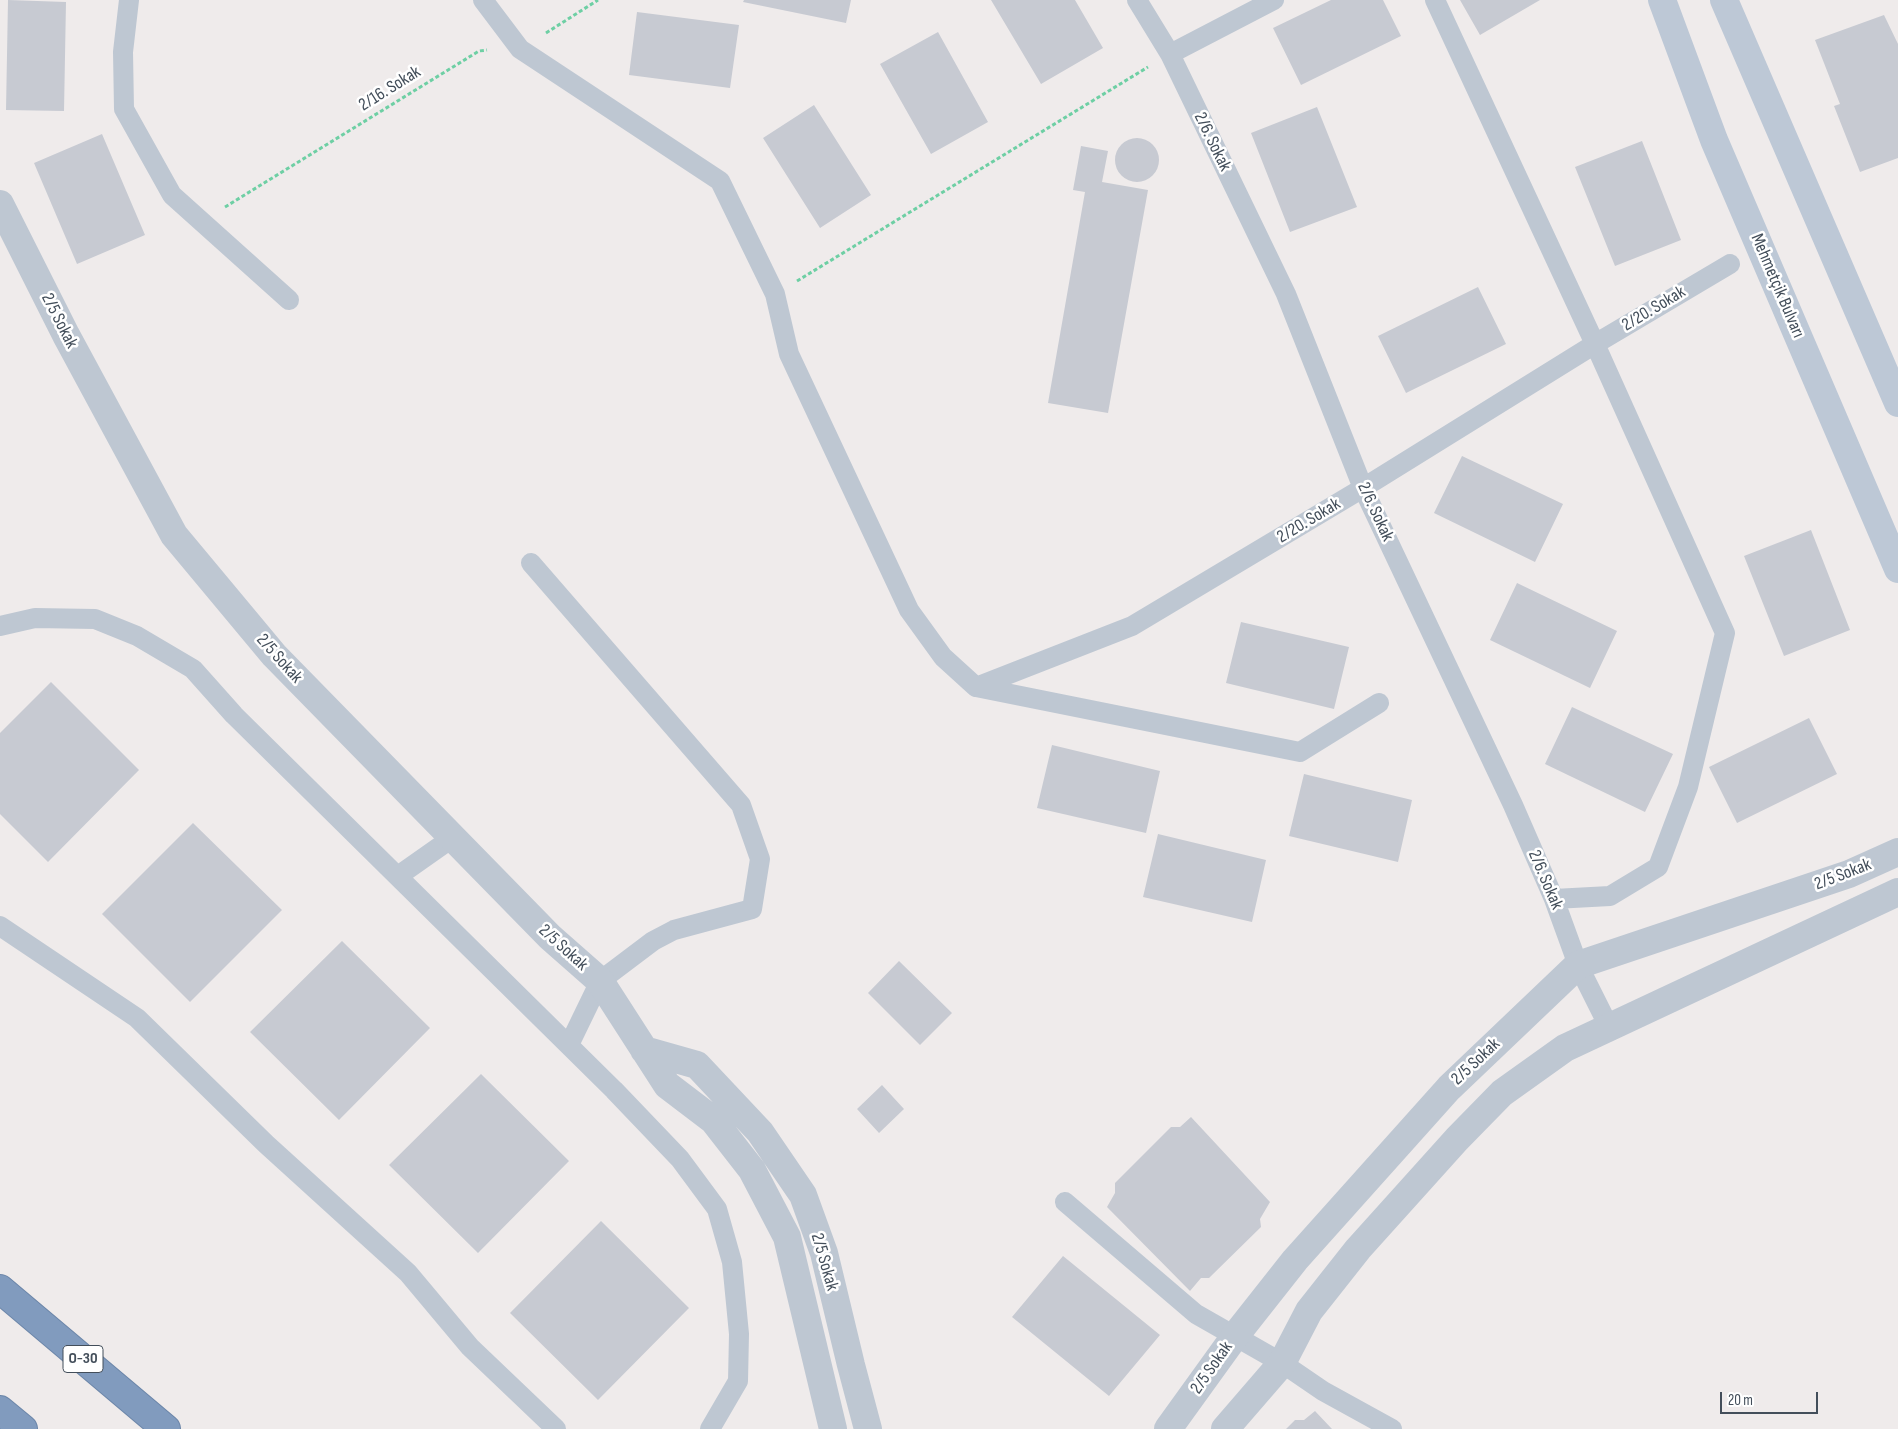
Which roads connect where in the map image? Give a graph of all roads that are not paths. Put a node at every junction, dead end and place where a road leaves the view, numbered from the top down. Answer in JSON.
{"nodes":[{"id":1,"x":129,"y":0,"type":"edge"},
{"id":2,"x":483,"y":0,"type":"edge"},
{"id":3,"x":1137,"y":0,"type":"edge"},
{"id":4,"x":1274,"y":0,"type":"edge"},
{"id":5,"x":1435,"y":0,"type":"edge"},
{"id":6,"x":1662,"y":0,"type":"edge"},
{"id":7,"x":1724,"y":0,"type":"edge"},
{"id":8,"x":1170,"y":54,"type":"junction"},
{"id":9,"x":0,"y":204,"type":"edge"},
{"id":10,"x":1730,"y":264,"type":"dead end"},
{"id":11,"x":290,"y":300,"type":"dead end"},
{"id":12,"x":1596,"y":344,"type":"junction"},
{"id":13,"x":1898,"y":402,"type":"edge"},
{"id":14,"x":1363,"y":488,"type":"junction"},
{"id":15,"x":531,"y":563,"type":"dead end"},
{"id":16,"x":1898,"y":569,"type":"edge"},
{"id":17,"x":0,"y":626,"type":"edge"},
{"id":18,"x":976,"y":687,"type":"junction"},
{"id":19,"x":1379,"y":703,"type":"dead end"},
{"id":20,"x":452,"y":838,"type":"junction"},
{"id":21,"x":1898,"y":852,"type":"edge"},
{"id":22,"x":398,"y":876,"type":"junction"},
{"id":23,"x":1898,"y":892,"type":"edge"},
{"id":24,"x":1554,"y":899,"type":"junction"},
{"id":25,"x":0,"y":926,"type":"edge"},
{"id":26,"x":1578,"y":966,"type":"junction"},
{"id":27,"x":600,"y":980,"type":"junction"},
{"id":28,"x":1609,"y":1027,"type":"junction"},
{"id":29,"x":570,"y":1045,"type":"junction"},
{"id":30,"x":644,"y":1050,"type":"junction"},
{"id":31,"x":1065,"y":1202,"type":"dead end"},
{"id":32,"x":0,"y":1290,"type":"edge"},
{"id":33,"x":1234,"y":1336,"type":"junction"},
{"id":34,"x":1282,"y":1363,"type":"junction"},
{"id":35,"x":0,"y":1410,"type":"edge"},
{"id":36,"x":23,"y":1429,"type":"edge"},
{"id":37,"x":166,"y":1429,"type":"edge"},
{"id":38,"x":556,"y":1429,"type":"edge"},
{"id":39,"x":710,"y":1429,"type":"edge"},
{"id":40,"x":833,"y":1429,"type":"edge"},
{"id":41,"x":868,"y":1429,"type":"edge"},
{"id":42,"x":1168,"y":1429,"type":"edge"},
{"id":43,"x":1225,"y":1429,"type":"edge"},
{"id":44,"x":1392,"y":1429,"type":"edge"}],
"edges":[{"from":1,"to":11,"type":"lane"},
{"from":2,"to":18,"type":"lane"},
{"from":3,"to":8,"type":"lane","name":"2/6. Sokak"},
{"from":4,"to":8,"type":"lane"},
{"from":5,"to":12,"type":"lane"},
{"from":6,"to":16,"type":"main road","name":"Mehmetçik Bulvarı"},
{"from":7,"to":13,"type":"main road"},
{"from":8,"to":14,"type":"lane","name":"2/6. Sokak"},
{"from":9,"to":20,"type":"street","name":"2/5 Sokak"},
{"from":10,"to":12,"type":"lane","name":"2/20. Sokak"},
{"from":12,"to":14,"type":"lane","name":"2/20. Sokak"},
{"from":12,"to":24,"type":"lane"},
{"from":14,"to":18,"type":"lane","name":"2/20. Sokak"},
{"from":14,"to":24,"type":"lane","name":"2/6. Sokak"},
{"from":15,"to":27,"type":"lane"},
{"from":17,"to":22,"type":"lane"},
{"from":18,"to":19,"type":"lane"},
{"from":20,"to":22,"type":"lane"},
{"from":20,"to":27,"type":"street","name":"2/5 Sokak"},
{"from":21,"to":26,"type":"street","name":"2/5 Sokak"},
{"from":22,"to":29,"type":"lane"},
{"from":23,"to":28,"type":"street","name":"2/5 Sokak"},
{"from":24,"to":26,"type":"lane","name":"2/6. Sokak"},
{"from":25,"to":38,"type":"lane"},
{"from":26,"to":28,"type":"lane","name":"2/6. Sokak"},
{"from":26,"to":33,"type":"street","name":"2/5 Sokak"},
{"from":27,"to":29,"type":"lane"},
{"from":27,"to":30,"type":"street","name":"2/5 Sokak"},
{"from":28,"to":34,"type":"street","name":"2/5 Sokak"},
{"from":29,"to":39,"type":"lane"},
{"from":30,"to":40,"type":"street","name":"2/5 Sokak"},
{"from":30,"to":41,"type":"street","name":"2/5 Sokak"},
{"from":31,"to":33,"type":"lane"},
{"from":32,"to":37,"type":"highway","number":"O-30"},
{"from":33,"to":34,"type":"lane"},
{"from":33,"to":42,"type":"street","name":"2/5 Sokak"},
{"from":34,"to":43,"type":"street","name":"2/5 Sokak"},
{"from":34,"to":44,"type":"lane"},
{"from":35,"to":36,"type":"highway"}]}
